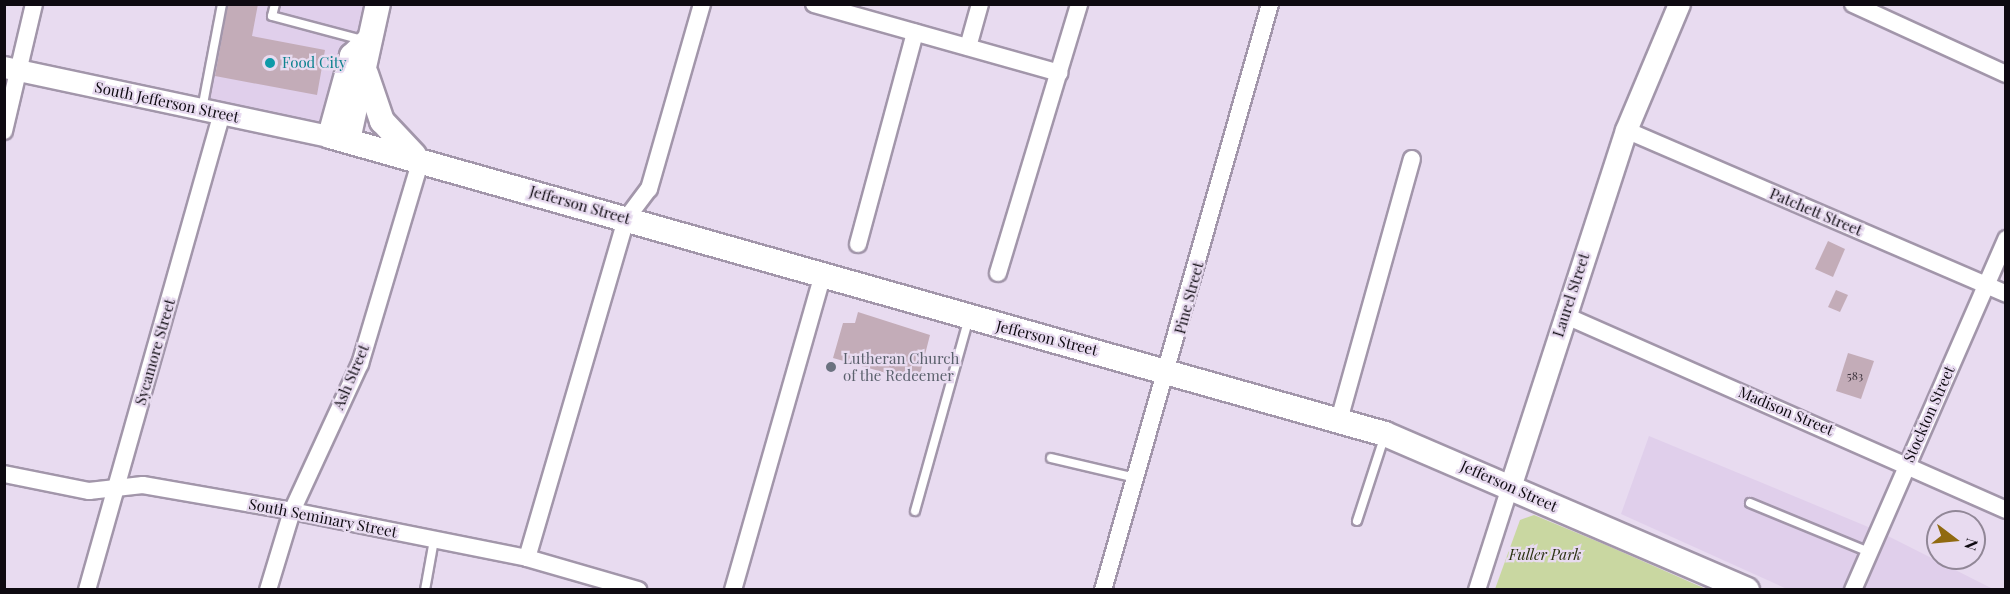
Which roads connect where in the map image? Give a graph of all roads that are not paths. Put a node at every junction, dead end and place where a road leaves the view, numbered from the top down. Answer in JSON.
{"nodes":[{"id":1,"x":34,"y":4,"type":"edge"},
{"id":2,"x":222,"y":4,"type":"edge"},
{"id":3,"x":274,"y":4,"type":"edge"},
{"id":4,"x":378,"y":4,"type":"edge"},
{"id":5,"x":702,"y":4,"type":"edge"},
{"id":6,"x":814,"y":4,"type":"edge"},
{"id":7,"x":980,"y":4,"type":"edge"},
{"id":8,"x":1079,"y":4,"type":"edge"},
{"id":9,"x":1270,"y":4,"type":"edge"},
{"id":10,"x":1679,"y":4,"type":"edge"},
{"id":11,"x":1853,"y":4,"type":"edge"},
{"id":12,"x":915,"y":33,"type":"junction"},
{"id":13,"x":368,"y":42,"type":"junction"},
{"id":14,"x":968,"y":47,"type":"junction"},
{"id":15,"x":13,"y":68,"type":"edge"},
{"id":16,"x":365,"y":72,"type":"junction"},
{"id":17,"x":1059,"y":73,"type":"junction"},
{"id":18,"x":2006,"y":74,"type":"edge"},
{"id":19,"x":212,"y":112,"type":"junction"},
{"id":20,"x":1626,"y":130,"type":"junction"},
{"id":21,"x":4,"y":131,"type":"edge"},
{"id":22,"x":339,"y":138,"type":"junction"},
{"id":23,"x":1412,"y":159,"type":"dead end"},
{"id":24,"x":421,"y":160,"type":"junction"},
{"id":25,"x":626,"y":219,"type":"junction"},
{"id":26,"x":2006,"y":239,"type":"edge"},
{"id":27,"x":858,"y":244,"type":"dead end"},
{"id":28,"x":998,"y":273,"type":"dead end"},
{"id":29,"x":823,"y":274,"type":"junction"},
{"id":30,"x":1986,"y":285,"type":"junction"},
{"id":31,"x":2006,"y":294,"type":"edge"},
{"id":32,"x":1564,"y":315,"type":"junction"},
{"id":33,"x":969,"y":317,"type":"junction"},
{"id":34,"x":1168,"y":370,"type":"junction"},
{"id":35,"x":1339,"y":420,"type":"junction"},
{"id":36,"x":1385,"y":434,"type":"junction"},
{"id":37,"x":1051,"y":458,"type":"dead end"},
{"id":38,"x":1908,"y":464,"type":"junction"},
{"id":39,"x":4,"y":474,"type":"edge"},
{"id":40,"x":1136,"y":478,"type":"junction"},
{"id":41,"x":1510,"y":487,"type":"junction"},
{"id":42,"x":116,"y":489,"type":"junction"},
{"id":43,"x":1750,"y":503,"type":"dead end"},
{"id":44,"x":2006,"y":510,"type":"edge"},
{"id":45,"x":292,"y":511,"type":"junction"},
{"id":46,"x":915,"y":511,"type":"dead end"},
{"id":47,"x":1357,"y":521,"type":"dead end"},
{"id":48,"x":434,"y":540,"type":"junction"},
{"id":49,"x":1869,"y":552,"type":"junction"},
{"id":50,"x":527,"y":558,"type":"junction"},
{"id":51,"x":1107,"y":589,"type":"edge"},
{"id":52,"x":87,"y":590,"type":"edge"},
{"id":53,"x":268,"y":590,"type":"edge"},
{"id":54,"x":424,"y":590,"type":"edge"},
{"id":55,"x":638,"y":590,"type":"edge"},
{"id":56,"x":733,"y":590,"type":"edge"},
{"id":57,"x":1477,"y":590,"type":"edge"},
{"id":58,"x":1747,"y":590,"type":"edge"},
{"id":59,"x":1853,"y":590,"type":"edge"}],
"edges":[{"from":1,"to":15,"type":"street"},
{"from":2,"to":19,"type":"lane"},
{"from":3,"to":13,"type":"lane"},
{"from":4,"to":13,"type":"main road"},
{"from":5,"to":25,"type":"street"},
{"from":6,"to":12,"type":"street"},
{"from":7,"to":14,"type":"street"},
{"from":8,"to":17,"type":"street"},
{"from":9,"to":34,"type":"street","name":"Pine Street"},
{"from":10,"to":20,"type":"street","name":"Laurel Street"},
{"from":11,"to":18,"type":"street"},
{"from":12,"to":14,"type":"street"},
{"from":12,"to":27,"type":"street"},
{"from":13,"to":16,"type":"main road"},
{"from":13,"to":22,"type":"main road"},
{"from":14,"to":17,"type":"street"},
{"from":15,"to":19,"type":"street","name":"South Jefferson Street"},
{"from":15,"to":21,"type":"street"},
{"from":16,"to":22,"type":"main road"},
{"from":16,"to":24,"type":"main road"},
{"from":17,"to":28,"type":"street"},
{"from":19,"to":22,"type":"street","name":"South Jefferson Street"},
{"from":19,"to":42,"type":"street","name":"Sycamore Street"},
{"from":20,"to":30,"type":"street","name":"Patchett Street"},
{"from":20,"to":32,"type":"street","name":"Laurel Street"},
{"from":22,"to":24,"type":"main road","name":"Jefferson Street"},
{"from":23,"to":35,"type":"street"},
{"from":24,"to":25,"type":"main road","name":"Jefferson Street"},
{"from":24,"to":45,"type":"street","name":"Ash Street"},
{"from":25,"to":29,"type":"main road","name":"Jefferson Street"},
{"from":25,"to":50,"type":"street"},
{"from":26,"to":30,"type":"street","name":"Stockton Street"},
{"from":29,"to":33,"type":"main road","name":"Jefferson Street"},
{"from":29,"to":56,"type":"street"},
{"from":30,"to":31,"type":"street","name":"Patchett Street"},
{"from":30,"to":38,"type":"street","name":"Stockton Street"},
{"from":32,"to":38,"type":"street","name":"Madison Street"},
{"from":32,"to":41,"type":"street","name":"Laurel Street"},
{"from":33,"to":34,"type":"main road","name":"Jefferson Street"},
{"from":33,"to":46,"type":"lane"},
{"from":34,"to":35,"type":"main road","name":"Jefferson Street"},
{"from":34,"to":40,"type":"street","name":"Pine Street"},
{"from":35,"to":36,"type":"main road","name":"Jefferson Street"},
{"from":36,"to":41,"type":"main road","name":"Jefferson Street"},
{"from":36,"to":47,"type":"lane"},
{"from":37,"to":40,"type":"lane"},
{"from":38,"to":44,"type":"street","name":"Madison Street"},
{"from":38,"to":49,"type":"street","name":"Stockton Street"},
{"from":39,"to":42,"type":"street","name":"South Seminary Street"},
{"from":40,"to":51,"type":"street","name":"Pine Street"},
{"from":41,"to":57,"type":"street","name":"Laurel Street"},
{"from":41,"to":58,"type":"main road","name":"Jefferson Street"},
{"from":42,"to":45,"type":"street","name":"South Seminary Street"},
{"from":42,"to":52,"type":"street","name":"Sycamore Street"},
{"from":43,"to":49,"type":"lane"},
{"from":45,"to":48,"type":"street","name":"South Seminary Street"},
{"from":45,"to":53,"type":"street","name":"Ash Street"},
{"from":48,"to":50,"type":"street","name":"South Seminary Street"},
{"from":48,"to":54,"type":"lane"},
{"from":49,"to":59,"type":"street","name":"Stockton Street"},
{"from":50,"to":55,"type":"street","name":"South Seminary Street"}]}
